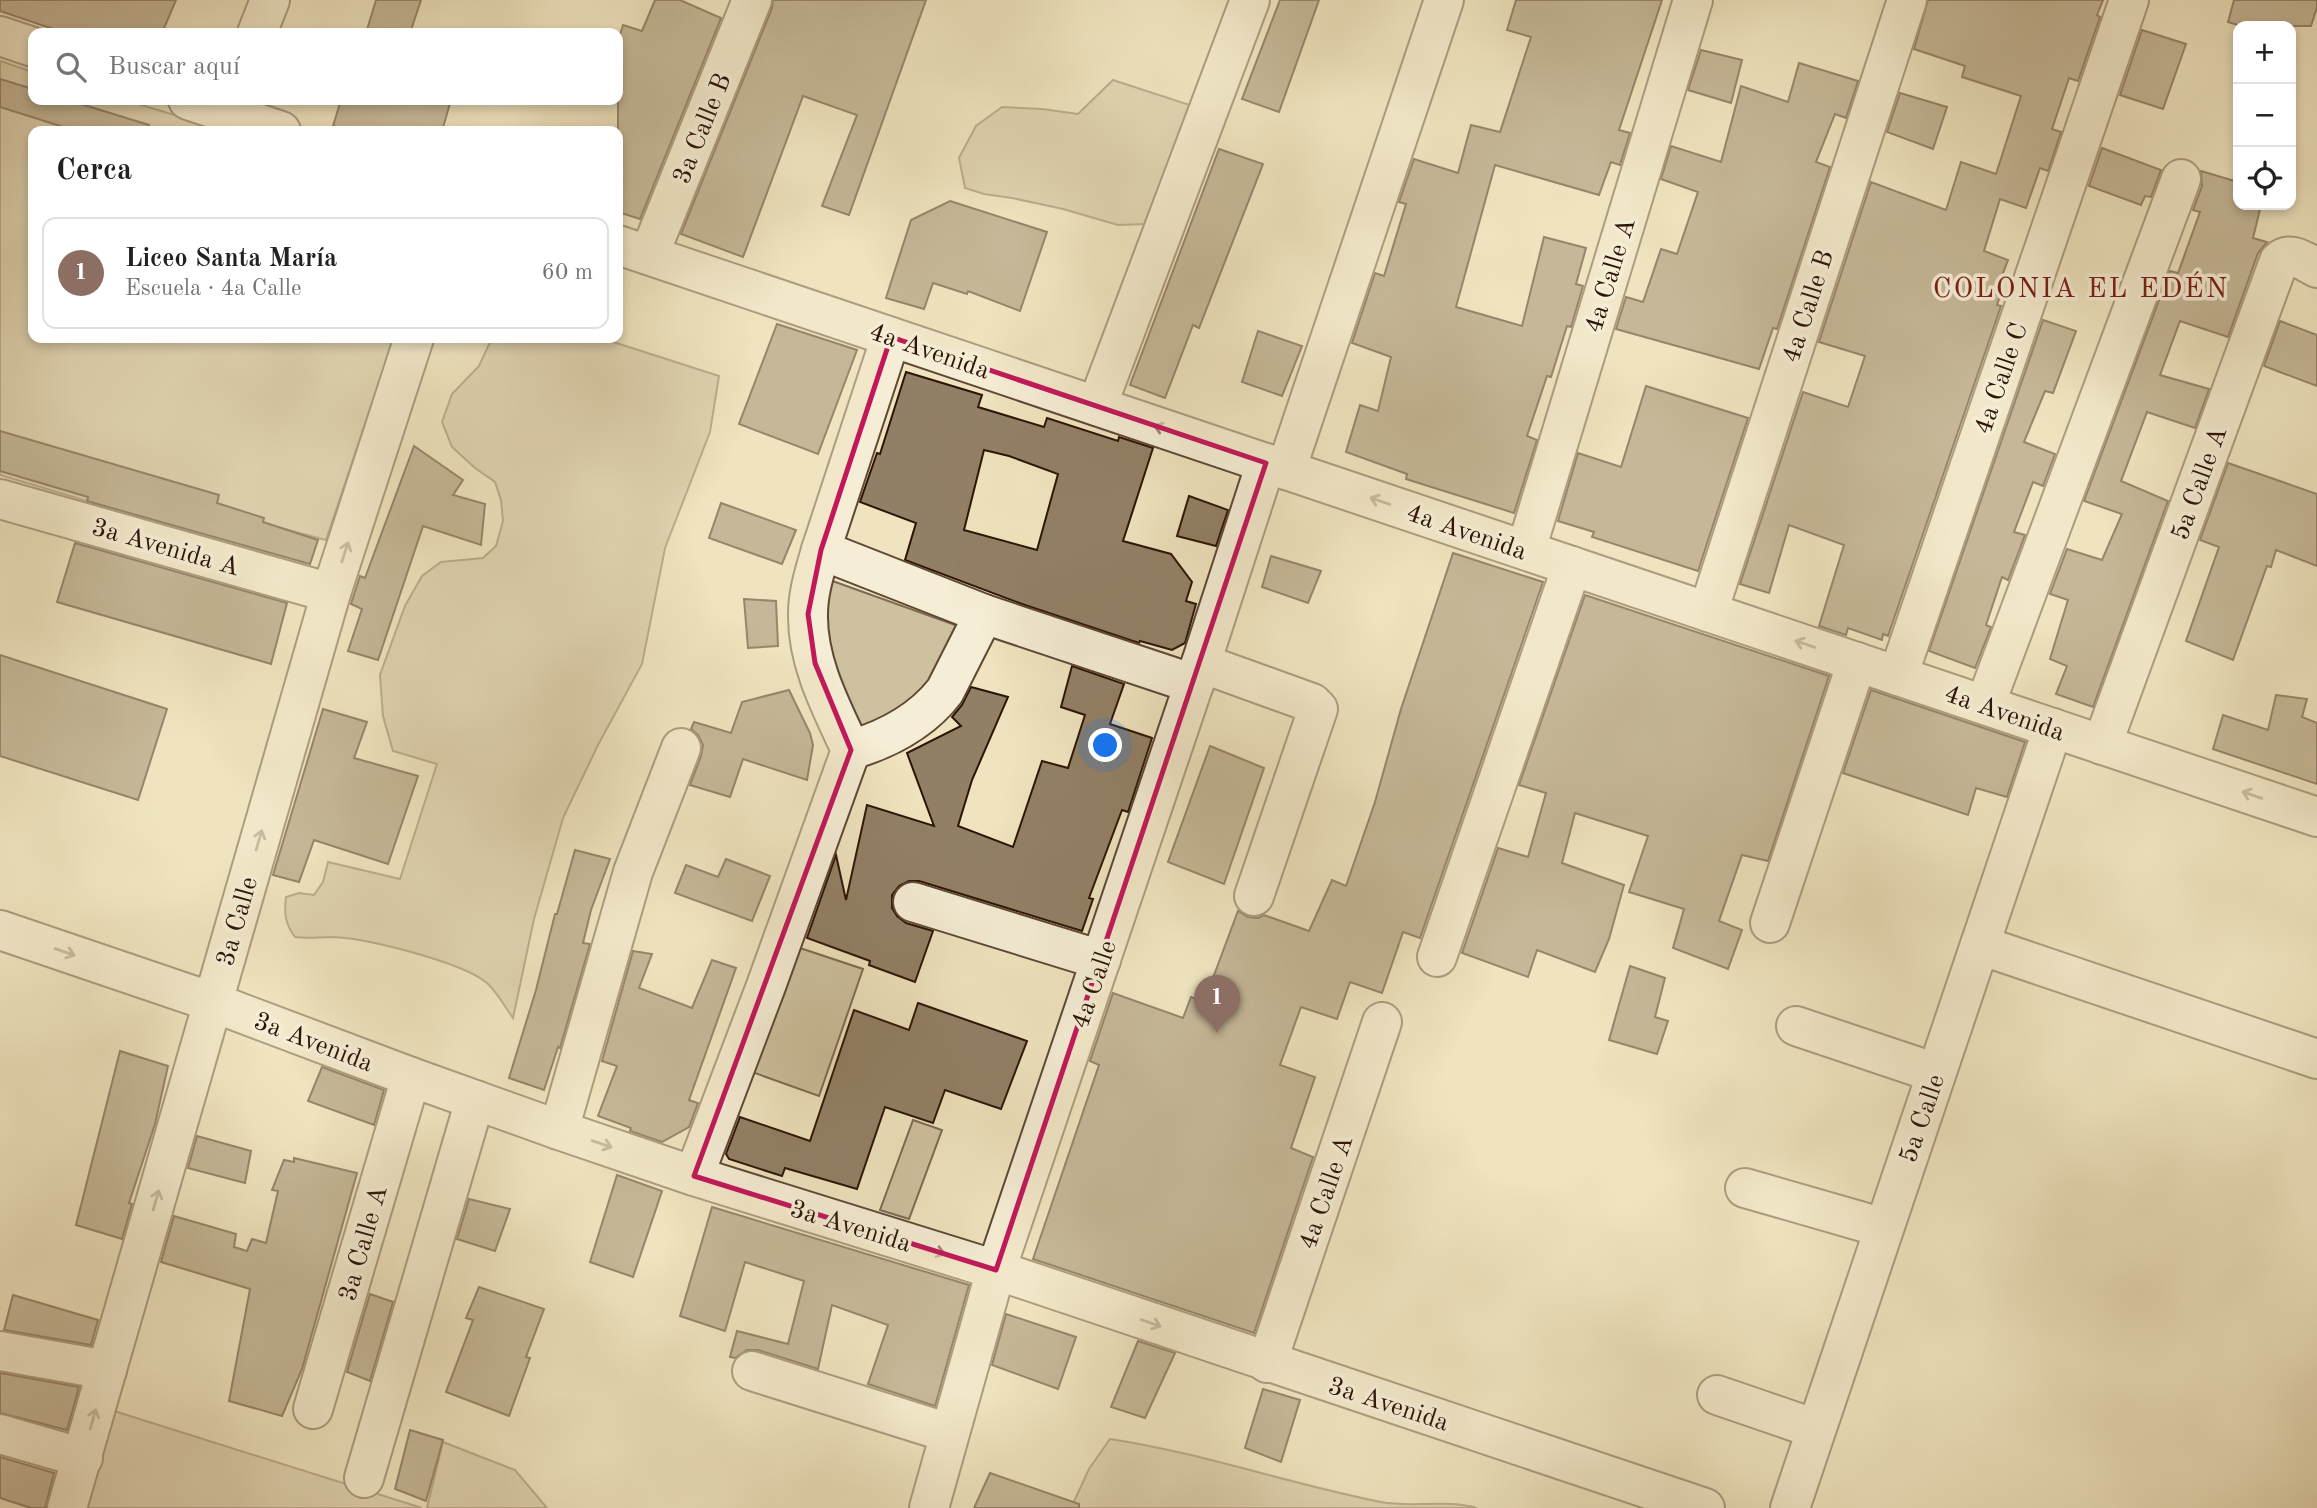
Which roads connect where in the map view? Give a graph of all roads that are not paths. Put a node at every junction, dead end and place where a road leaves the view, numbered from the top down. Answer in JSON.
{"nodes":[{"id":1,"x":270,"y":0,"type":"edge"},
{"id":2,"x":752,"y":0,"type":"edge"},
{"id":3,"x":1250,"y":0,"type":"edge"},
{"id":4,"x":1444,"y":0,"type":"edge"},
{"id":5,"x":1693,"y":0,"type":"edge"},
{"id":6,"x":1907,"y":0,"type":"edge"},
{"id":7,"x":2129,"y":0,"type":"edge"},
{"id":8,"x":259,"y":28,"type":"edge"},
{"id":9,"x":0,"y":36,"type":"edge"},
{"id":10,"x":28,"y":45,"type":"edge"},
{"id":11,"x":229,"y":106,"type":"edge"},
{"id":12,"x":271,"y":126,"type":"edge"},
{"id":13,"x":2181,"y":179,"type":"dead end"},
{"id":14,"x":634,"y":250,"type":"edge"},
{"id":15,"x":2317,"y":268,"type":"edge"},
{"id":16,"x":891,"y":337,"type":"junction"},
{"id":17,"x":413,"y":343,"type":"edge"},
{"id":18,"x":1097,"y":406,"type":"junction"},
{"id":19,"x":1276,"y":466,"type":"junction"},
{"id":20,"x":0,"y":499,"type":"edge"},
{"id":21,"x":821,"y":550,"type":"junction"},
{"id":22,"x":1526,"y":550,"type":"junction"},
{"id":23,"x":1572,"y":566,"type":"junction"},
{"id":24,"x":331,"y":593,"type":"junction"},
{"id":25,"x":1708,"y":612,"type":"junction"},
{"id":26,"x":984,"y":614,"type":"junction"},
{"id":27,"x":1857,"y":662,"type":"junction"},
{"id":28,"x":1197,"y":674,"type":"junction"},
{"id":29,"x":1898,"y":676,"type":"junction"},
{"id":30,"x":1985,"y":705,"type":"junction"},
{"id":31,"x":2053,"y":728,"type":"junction"},
{"id":32,"x":2102,"y":745,"type":"junction"},
{"id":33,"x":681,"y":748,"type":"dead end"},
{"id":34,"x":851,"y":750,"type":"junction"},
{"id":35,"x":2317,"y":817,"type":"edge"},
{"id":36,"x":1254,"y":896,"type":"dead end"},
{"id":37,"x":914,"y":902,"type":"dead end"},
{"id":38,"x":1770,"y":923,"type":"dead end"},
{"id":39,"x":0,"y":930,"type":"edge"},
{"id":40,"x":1980,"y":945,"type":"junction"},
{"id":41,"x":1437,"y":957,"type":"dead end"},
{"id":42,"x":1101,"y":960,"type":"junction"},
{"id":43,"x":212,"y":1002,"type":"junction"},
{"id":44,"x":1382,"y":1022,"type":"dead end"},
{"id":45,"x":1796,"y":1026,"type":"dead end"},
{"id":46,"x":2317,"y":1059,"type":"edge"},
{"id":47,"x":1936,"y":1073,"type":"junction"},
{"id":48,"x":411,"y":1077,"type":"junction"},
{"id":49,"x":475,"y":1100,"type":"junction"},
{"id":50,"x":559,"y":1130,"type":"junction"},
{"id":51,"x":694,"y":1175,"type":"junction"},
{"id":52,"x":1745,"y":1188,"type":"dead end"},
{"id":53,"x":1884,"y":1228,"type":"junction"},
{"id":54,"x":996,"y":1270,"type":"junction"},
{"id":55,"x":0,"y":1351,"type":"edge"},
{"id":56,"x":1267,"y":1363,"type":"junction"},
{"id":57,"x":107,"y":1370,"type":"junction"},
{"id":58,"x":752,"y":1371,"type":"dead end"},
{"id":59,"x":1717,"y":1395,"type":"dead end"},
{"id":60,"x":313,"y":1409,"type":"dead end"},
{"id":61,"x":1816,"y":1429,"type":"junction"},
{"id":62,"x":949,"y":1433,"type":"junction"},
{"id":63,"x":0,"y":1434,"type":"edge"},
{"id":64,"x":83,"y":1458,"type":"junction"},
{"id":65,"x":364,"y":1478,"type":"dead end"},
{"id":66,"x":68,"y":1508,"type":"edge"},
{"id":67,"x":929,"y":1508,"type":"edge"},
{"id":68,"x":1705,"y":1508,"type":"edge"},
{"id":69,"x":1790,"y":1508,"type":"edge"}],
"edges":[{"from":1,"to":8,"type":"street"},
{"from":2,"to":14,"type":"street","name":"3a Calle B"},
{"from":3,"to":18,"type":"street"},
{"from":4,"to":19,"type":"street","name":"4a Calle"},
{"from":5,"to":22,"type":"street","name":"4a Calle A"},
{"from":6,"to":25,"type":"street","name":"4a Calle B"},
{"from":7,"to":29,"type":"street","name":"4a Calle C"},
{"from":9,"to":10,"type":"street"},
{"from":11,"to":12,"type":"street"},
{"from":13,"to":30,"type":"street"},
{"from":14,"to":16,"type":"street","name":"4a Avenida"},
{"from":15,"to":32,"type":"street","name":"5a Calle A"},
{"from":16,"to":18,"type":"street","name":"4a Avenida"},
{"from":16,"to":21,"type":"street"},
{"from":24,"to":17,"type":"street","name":"3a Calle","one_way":true},
{"from":19,"to":18,"type":"street","name":"4a Avenida","one_way":true},
{"from":22,"to":19,"type":"street","name":"4a Avenida","one_way":true},
{"from":19,"to":28,"type":"street","name":"4a Calle"},
{"from":20,"to":24,"type":"street","name":"3a Avenida A"},
{"from":21,"to":26,"type":"street"},
{"from":21,"to":34,"type":"street"},
{"from":22,"to":23,"type":"street","name":"4a Avenida"},
{"from":23,"to":25,"type":"street","name":"4a Avenida"},
{"from":23,"to":41,"type":"street"},
{"from":43,"to":24,"type":"street","name":"3a Calle","one_way":true},
{"from":27,"to":25,"type":"street","name":"4a Avenida","one_way":true},
{"from":26,"to":28,"type":"street"},
{"from":26,"to":34,"type":"street"},
{"from":27,"to":29,"type":"street","name":"4a Avenida"},
{"from":27,"to":38,"type":"street"},
{"from":28,"to":36,"type":"street"},
{"from":28,"to":42,"type":"street","name":"4a Calle"},
{"from":29,"to":30,"type":"street","name":"4a Avenida"},
{"from":30,"to":31,"type":"street","name":"4a Avenida"},
{"from":31,"to":32,"type":"street","name":"4a Avenida"},
{"from":31,"to":40,"type":"street","name":"5a Calle"},
{"from":35,"to":32,"type":"street","name":"4a Avenida","one_way":true},
{"from":33,"to":50,"type":"street"},
{"from":34,"to":51,"type":"street"},
{"from":37,"to":42,"type":"street"},
{"from":39,"to":43,"type":"street","name":"3a Avenida","one_way":true},
{"from":40,"to":46,"type":"street"},
{"from":40,"to":47,"type":"street","name":"5a Calle"},
{"from":42,"to":54,"type":"street","name":"4a Calle"},
{"from":43,"to":48,"type":"street","name":"3a Avenida"},
{"from":57,"to":43,"type":"street","name":"3a Calle","one_way":true},
{"from":44,"to":56,"type":"street","name":"4a Calle A"},
{"from":45,"to":47,"type":"street"},
{"from":47,"to":53,"type":"street","name":"5a Calle"},
{"from":48,"to":49,"type":"street","name":"3a Avenida"},
{"from":48,"to":60,"type":"street","name":"3a Calle A"},
{"from":49,"to":50,"type":"street","name":"3a Avenida"},
{"from":49,"to":65,"type":"street"},
{"from":50,"to":51,"type":"street","name":"3a Avenida","one_way":true},
{"from":51,"to":54,"type":"street","name":"3a Avenida","one_way":true},
{"from":52,"to":53,"type":"street"},
{"from":53,"to":61,"type":"street","name":"5a Calle"},
{"from":54,"to":56,"type":"street","name":"3a Avenida","one_way":true},
{"from":54,"to":62,"type":"street","name":"4a Calle"},
{"from":55,"to":57,"type":"street"},
{"from":56,"to":68,"type":"street","name":"3a Avenida"},
{"from":64,"to":57,"type":"street","name":"3a Calle","one_way":true},
{"from":58,"to":62,"type":"street"},
{"from":59,"to":61,"type":"street"},
{"from":61,"to":69,"type":"street","name":"5a Calle"},
{"from":62,"to":67,"type":"street","name":"4a Calle"},
{"from":63,"to":64,"type":"street"},
{"from":64,"to":66,"type":"street","name":"3a Calle"}]}
